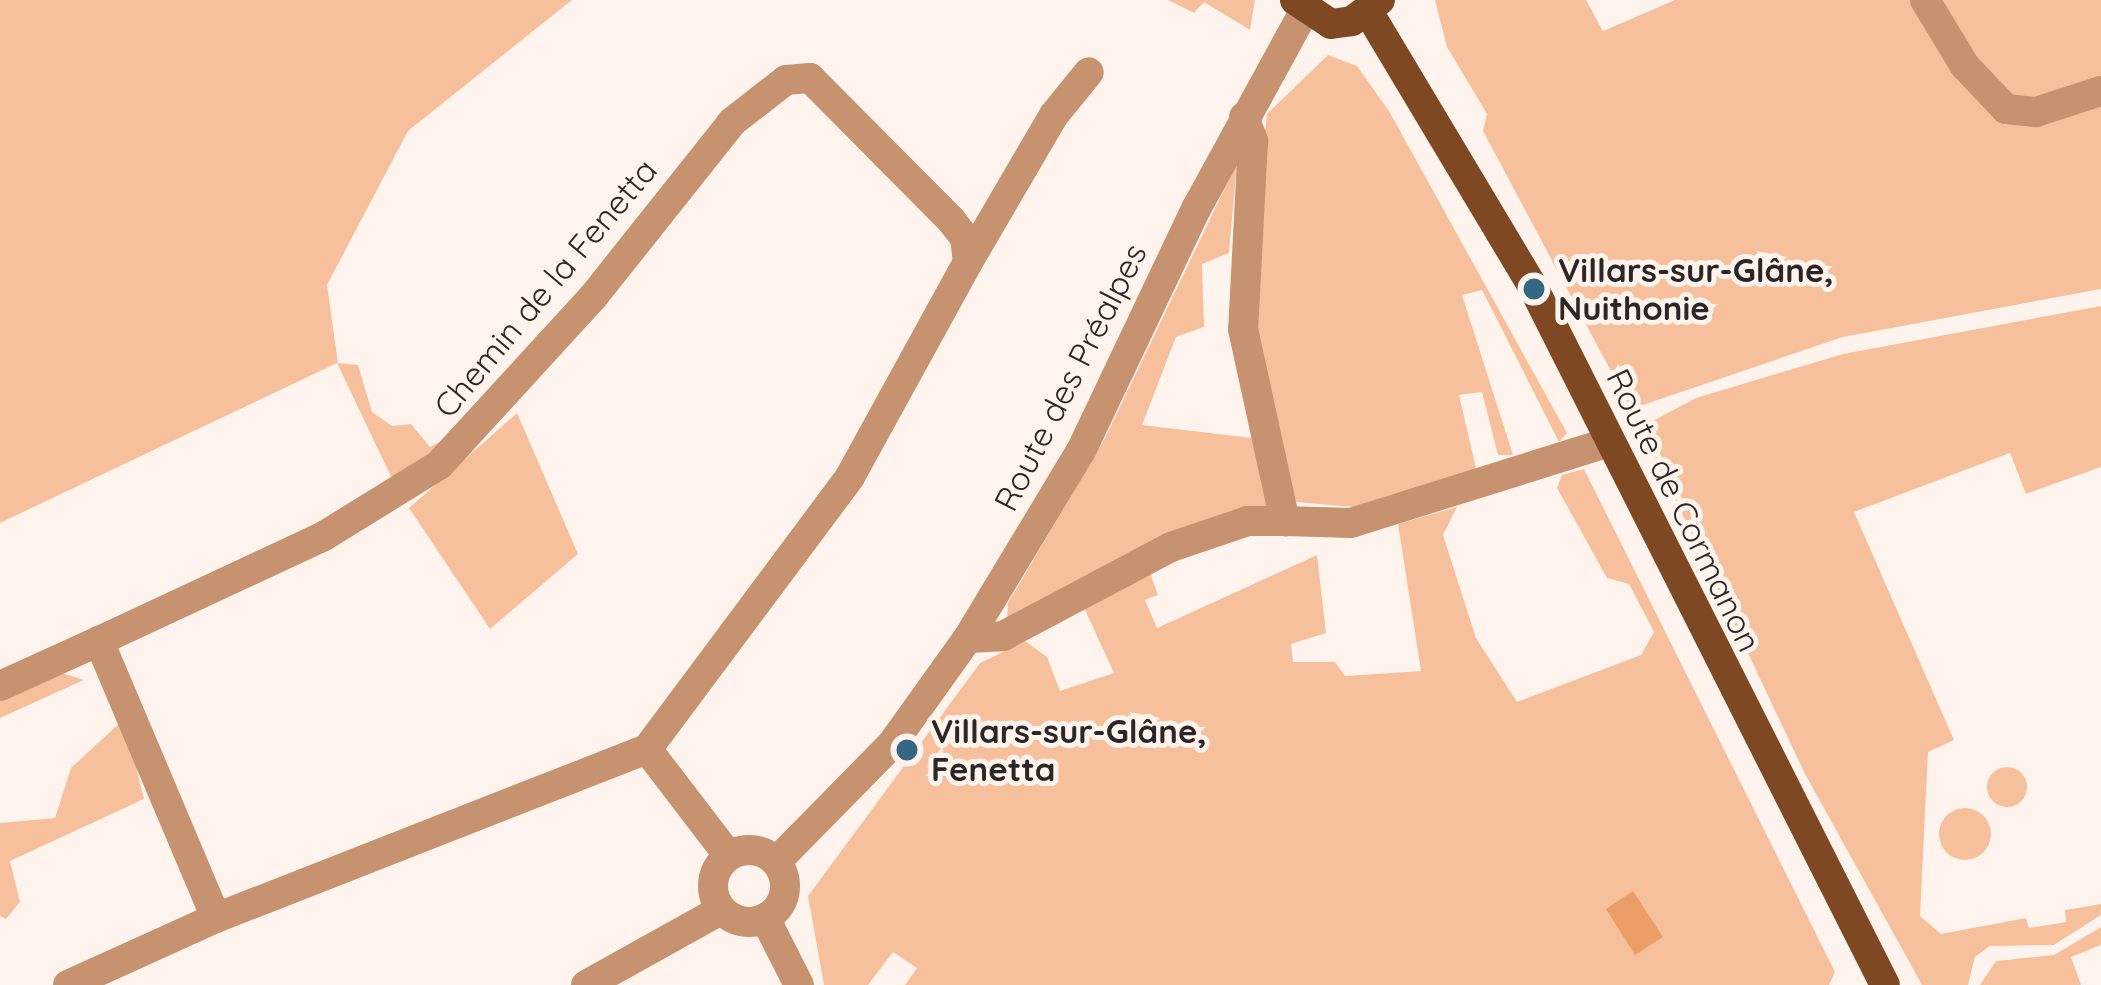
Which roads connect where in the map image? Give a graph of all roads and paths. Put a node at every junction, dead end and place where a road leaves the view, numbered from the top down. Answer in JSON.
{"nodes":[{"id":1,"x":1925,"y":0,"type":"edge"},
{"id":2,"x":1299,"y":6,"type":"edge"},
{"id":3,"x":1374,"y":7,"type":"edge"},
{"id":4,"x":1088,"y":72,"type":"dead end"},
{"id":5,"x":2101,"y":91,"type":"edge"},
{"id":6,"x":1244,"y":117,"type":"junction"},
{"id":7,"x":968,"y":262,"type":"junction"},
{"id":8,"x":1610,"y":442,"type":"junction"},
{"id":9,"x":1285,"y":521,"type":"junction"},
{"id":10,"x":968,"y":638,"type":"junction"},
{"id":11,"x":99,"y":641,"type":"junction"},
{"id":12,"x":0,"y":686,"type":"edge"},
{"id":13,"x":647,"y":749,"type":"junction"},
{"id":14,"x":728,"y":855,"type":"junction"},
{"id":15,"x":776,"y":862,"type":"junction"},
{"id":16,"x":722,"y":910,"type":"junction"},
{"id":17,"x":216,"y":918,"type":"junction"},
{"id":18,"x":765,"y":918,"type":"junction"},
{"id":19,"x":68,"y":985,"type":"edge"},
{"id":20,"x":586,"y":985,"type":"edge"},
{"id":21,"x":799,"y":985,"type":"edge"},
{"id":22,"x":1885,"y":985,"type":"edge"}],
"edges":[{"from":1,"to":5,"type":"street"},
{"from":2,"to":3,"type":"main road"},
{"from":2,"to":6,"type":"street","name":"Route des Préalpes"},
{"from":3,"to":8,"type":"main road","name":"Route de Cormanon"},
{"from":4,"to":7,"type":"street"},
{"from":6,"to":9,"type":"street"},
{"from":6,"to":10,"type":"street","name":"Route des Préalpes"},
{"from":7,"to":11,"type":"street","name":"Chemin de la Fenetta"},
{"from":7,"to":13,"type":"street"},
{"from":8,"to":9,"type":"street"},
{"from":8,"to":22,"type":"main road","name":"Route de Cormanon"},
{"from":9,"to":10,"type":"street"},
{"from":10,"to":15,"type":"street","name":"Route des Préalpes"},
{"from":11,"to":12,"type":"street","name":"Chemin de la Fenetta"},
{"from":11,"to":17,"type":"street"},
{"from":13,"to":14,"type":"street"},
{"from":13,"to":17,"type":"street"},
{"from":14,"to":15,"type":"street"},
{"from":14,"to":16,"type":"street"},
{"from":15,"to":18,"type":"street"},
{"from":16,"to":18,"type":"street"},
{"from":16,"to":20,"type":"street"},
{"from":17,"to":19,"type":"street"},
{"from":18,"to":21,"type":"street"}]}
